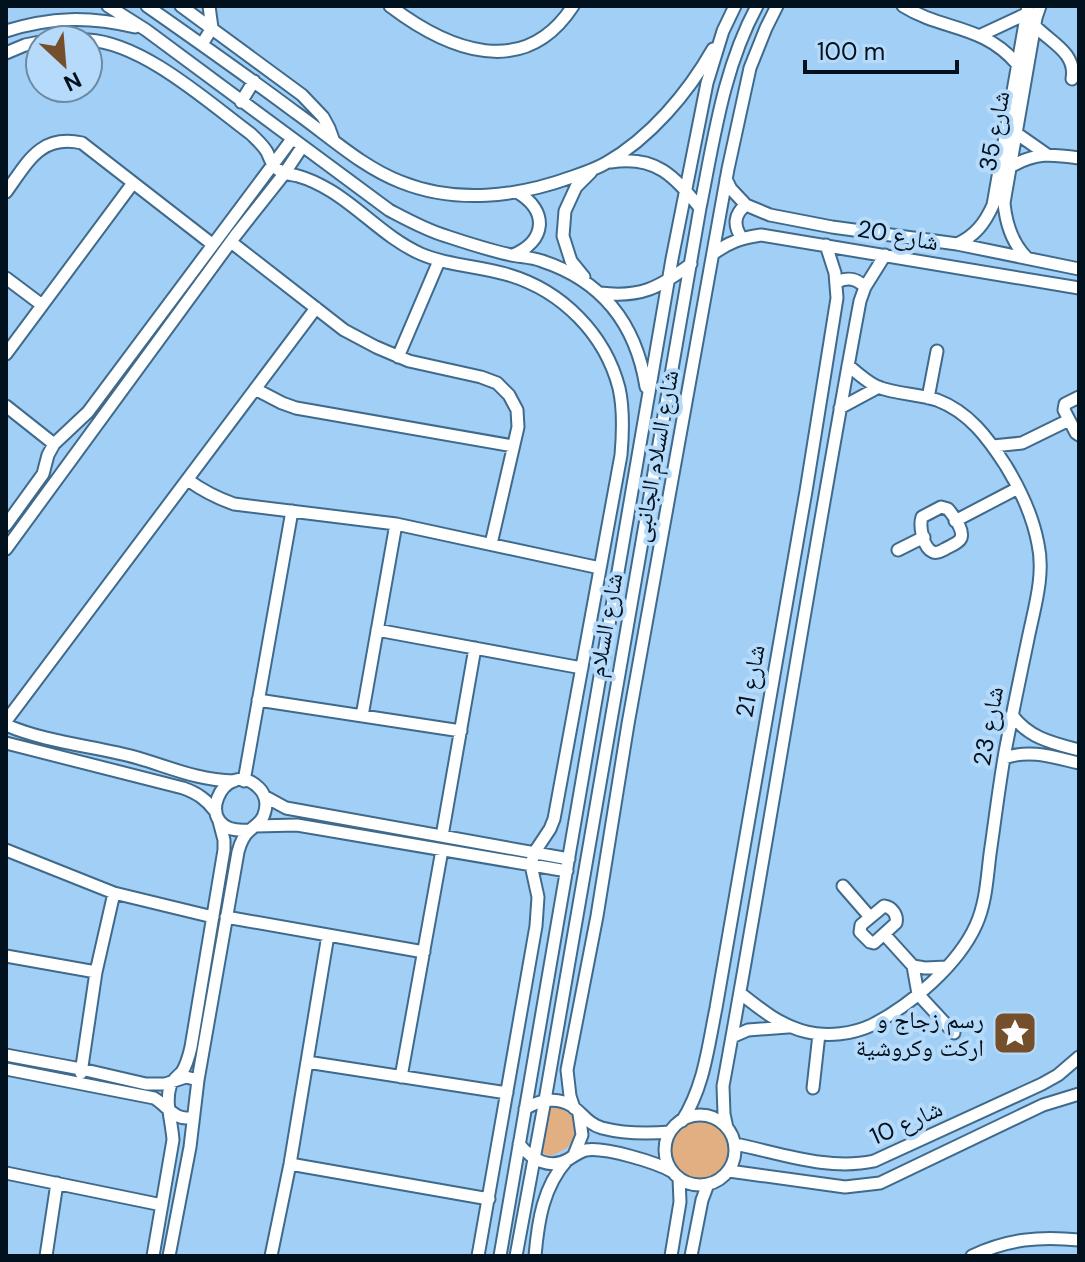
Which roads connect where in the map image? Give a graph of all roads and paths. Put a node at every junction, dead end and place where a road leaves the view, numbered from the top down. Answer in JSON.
{"nodes":[{"id":1,"x":108,"y":6,"type":"edge"},
{"id":2,"x":181,"y":6,"type":"edge"},
{"id":3,"x":209,"y":6,"type":"edge"},
{"id":4,"x":390,"y":6,"type":"edge"},
{"id":5,"x":402,"y":6,"type":"edge"},
{"id":6,"x":573,"y":6,"type":"edge"},
{"id":7,"x":757,"y":6,"type":"edge"},
{"id":8,"x":777,"y":6,"type":"edge"},
{"id":9,"x":903,"y":6,"type":"edge"},
{"id":10,"x":1040,"y":6,"type":"edge"},
{"id":11,"x":150,"y":7,"type":"edge"},
{"id":12,"x":731,"y":9,"type":"edge"},
{"id":13,"x":1027,"y":10,"type":"edge"},
{"id":14,"x":408,"y":19,"type":"junction"},
{"id":15,"x":1035,"y":26,"type":"junction"},
{"id":16,"x":212,"y":28,"type":"junction"},
{"id":17,"x":146,"y":30,"type":"junction"},
{"id":18,"x":6,"y":31,"type":"edge"},
{"id":19,"x":723,"y":31,"type":"junction"},
{"id":20,"x":981,"y":35,"type":"junction"},
{"id":21,"x":104,"y":44,"type":"edge"},
{"id":22,"x":202,"y":44,"type":"junction"},
{"id":23,"x":1057,"y":44,"type":"junction"},
{"id":24,"x":1031,"y":48,"type":"junction"},
{"id":25,"x":1017,"y":64,"type":"junction"},
{"id":26,"x":1072,"y":79,"type":"dead end"},
{"id":27,"x":254,"y":81,"type":"junction"},
{"id":28,"x":241,"y":102,"type":"junction"},
{"id":29,"x":1016,"y":133,"type":"junction"},
{"id":30,"x":333,"y":140,"type":"junction"},
{"id":31,"x":297,"y":143,"type":"junction"},
{"id":32,"x":1046,"y":154,"type":"junction"},
{"id":33,"x":1079,"y":158,"type":"edge"},
{"id":34,"x":607,"y":163,"type":"junction"},
{"id":35,"x":273,"y":166,"type":"junction"},
{"id":36,"x":1010,"y":167,"type":"junction"},
{"id":37,"x":594,"y":169,"type":"junction"},
{"id":38,"x":284,"y":174,"type":"junction"},
{"id":39,"x":726,"y":179,"type":"junction"},
{"id":40,"x":133,"y":183,"type":"junction"},
{"id":41,"x":687,"y":191,"type":"junction"},
{"id":42,"x":6,"y":192,"type":"edge"},
{"id":43,"x":517,"y":192,"type":"junction"},
{"id":44,"x":746,"y":205,"type":"junction"},
{"id":45,"x":700,"y":208,"type":"junction"},
{"id":46,"x":224,"y":228,"type":"junction"},
{"id":47,"x":742,"y":238,"type":"junction"},
{"id":48,"x":233,"y":239,"type":"junction"},
{"id":49,"x":957,"y":244,"type":"junction"},
{"id":50,"x":826,"y":245,"type":"junction"},
{"id":51,"x":211,"y":246,"type":"junction"},
{"id":52,"x":713,"y":254,"type":"junction"},
{"id":53,"x":512,"y":255,"type":"junction"},
{"id":54,"x":885,"y":255,"type":"junction"},
{"id":55,"x":221,"y":256,"type":"junction"},
{"id":56,"x":1027,"y":259,"type":"junction"},
{"id":57,"x":439,"y":261,"type":"junction"},
{"id":58,"x":691,"y":264,"type":"junction"},
{"id":59,"x":1079,"y":269,"type":"edge"},
{"id":60,"x":6,"y":278,"type":"edge"},
{"id":61,"x":587,"y":281,"type":"junction"},
{"id":62,"x":669,"y":281,"type":"junction"},
{"id":63,"x":837,"y":282,"type":"junction"},
{"id":64,"x":865,"y":287,"type":"junction"},
{"id":65,"x":1079,"y":288,"type":"edge"},
{"id":66,"x":599,"y":293,"type":"junction"},
{"id":67,"x":42,"y":305,"type":"junction"},
{"id":68,"x":316,"y":308,"type":"junction"},
{"id":69,"x":937,"y":351,"type":"dead end"},
{"id":70,"x":6,"y":354,"type":"edge"},
{"id":71,"x":398,"y":357,"type":"junction"},
{"id":72,"x":848,"y":365,"type":"junction"},
{"id":73,"x":879,"y":387,"type":"junction"},
{"id":74,"x":255,"y":389,"type":"junction"},
{"id":75,"x":648,"y":397,"type":"junction"},
{"id":76,"x":1079,"y":397,"type":"edge"},
{"id":77,"x":928,"y":398,"type":"junction"},
{"id":78,"x":6,"y":406,"type":"edge"},
{"id":79,"x":840,"y":408,"type":"junction"},
{"id":80,"x":1069,"y":420,"type":"junction"},
{"id":81,"x":69,"y":429,"type":"junction"},
{"id":82,"x":1079,"y":435,"type":"edge"},
{"id":83,"x":84,"y":441,"type":"junction"},
{"id":84,"x":1022,"y":443,"type":"junction"},
{"id":85,"x":54,"y":444,"type":"junction"},
{"id":86,"x":513,"y":446,"type":"junction"},
{"id":87,"x":993,"y":446,"type":"junction"},
{"id":88,"x":48,"y":455,"type":"junction"},
{"id":89,"x":66,"y":467,"type":"junction"},
{"id":90,"x":1008,"y":468,"type":"junction"},
{"id":91,"x":188,"y":480,"type":"junction"},
{"id":92,"x":1018,"y":488,"type":"junction"},
{"id":93,"x":292,"y":511,"type":"junction"},
{"id":94,"x":955,"y":521,"type":"junction"},
{"id":95,"x":396,"y":524,"type":"junction"},
{"id":96,"x":6,"y":525,"type":"edge"},
{"id":97,"x":924,"y":537,"type":"junction"},
{"id":98,"x":491,"y":544,"type":"junction"},
{"id":99,"x":6,"y":549,"type":"edge"},
{"id":100,"x":796,"y":550,"type":"junction"},
{"id":101,"x":898,"y":550,"type":"dead end"},
{"id":102,"x":814,"y":554,"type":"junction"},
{"id":103,"x":600,"y":568,"type":"junction"},
{"id":104,"x":377,"y":630,"type":"junction"},
{"id":105,"x":475,"y":648,"type":"junction"},
{"id":106,"x":582,"y":668,"type":"junction"},
{"id":107,"x":258,"y":700,"type":"junction"},
{"id":108,"x":1012,"y":715,"type":"junction"},
{"id":109,"x":362,"y":716,"type":"junction"},
{"id":110,"x":6,"y":723,"type":"edge"},
{"id":111,"x":461,"y":731,"type":"junction"},
{"id":112,"x":6,"y":743,"type":"edge"},
{"id":113,"x":1079,"y":750,"type":"edge"},
{"id":114,"x":1004,"y":758,"type":"junction"},
{"id":115,"x":1079,"y":763,"type":"edge"},
{"id":116,"x":239,"y":781,"type":"junction"},
{"id":117,"x":264,"y":796,"type":"junction"},
{"id":118,"x":218,"y":816,"type":"junction"},
{"id":119,"x":252,"y":828,"type":"junction"},
{"id":120,"x":442,"y":836,"type":"junction"},
{"id":121,"x":745,"y":843,"type":"junction"},
{"id":122,"x":766,"y":847,"type":"junction"},
{"id":123,"x":6,"y":850,"type":"edge"},
{"id":124,"x":442,"y":850,"type":"junction"},
{"id":125,"x":532,"y":859,"type":"junction"},
{"id":126,"x":568,"y":865,"type":"junction"},
{"id":127,"x":843,"y":886,"type":"dead end"},
{"id":128,"x":114,"y":893,"type":"junction"},
{"id":129,"x":213,"y":917,"type":"junction"},
{"id":130,"x":226,"y":917,"type":"junction"},
{"id":131,"x":870,"y":917,"type":"junction"},
{"id":132,"x":884,"y":934,"type":"junction"},
{"id":133,"x":328,"y":935,"type":"junction"},
{"id":134,"x":424,"y":952,"type":"junction"},
{"id":135,"x":6,"y":956,"type":"edge"},
{"id":136,"x":913,"y":966,"type":"junction"},
{"id":137,"x":947,"y":967,"type":"junction"},
{"id":138,"x":96,"y":972,"type":"junction"},
{"id":139,"x":740,"y":993,"type":"junction"},
{"id":140,"x":918,"y":994,"type":"junction"},
{"id":141,"x":558,"y":1018,"type":"junction"},
{"id":142,"x":577,"y":1022,"type":"junction"},
{"id":143,"x":789,"y":1027,"type":"junction"},
{"id":144,"x":954,"y":1033,"type":"dead end"},
{"id":145,"x":819,"y":1034,"type":"junction"},
{"id":146,"x":732,"y":1037,"type":"junction"},
{"id":147,"x":6,"y":1055,"type":"edge"},
{"id":148,"x":1079,"y":1057,"type":"edge"},
{"id":149,"x":307,"y":1062,"type":"junction"},
{"id":150,"x":6,"y":1069,"type":"edge"},
{"id":151,"x":81,"y":1069,"type":"junction"},
{"id":152,"x":401,"y":1077,"type":"junction"},
{"id":153,"x":173,"y":1080,"type":"junction"},
{"id":154,"x":198,"y":1080,"type":"junction"},
{"id":155,"x":79,"y":1083,"type":"junction"},
{"id":156,"x":813,"y":1088,"type":"dead end"},
{"id":157,"x":507,"y":1093,"type":"junction"},
{"id":158,"x":1079,"y":1094,"type":"edge"},
{"id":159,"x":545,"y":1100,"type":"junction"},
{"id":160,"x":525,"y":1109,"type":"junction"},
{"id":161,"x":576,"y":1110,"type":"junction"},
{"id":162,"x":170,"y":1111,"type":"junction"},
{"id":163,"x":193,"y":1117,"type":"junction"},
{"id":164,"x":682,"y":1121,"type":"junction"},
{"id":165,"x":727,"y":1128,"type":"junction"},
{"id":166,"x":670,"y":1132,"type":"junction"},
{"id":167,"x":519,"y":1144,"type":"junction"},
{"id":168,"x":735,"y":1144,"type":"junction"},
{"id":169,"x":571,"y":1157,"type":"junction"},
{"id":170,"x":534,"y":1159,"type":"junction"},
{"id":171,"x":290,"y":1164,"type":"junction"},
{"id":172,"x":729,"y":1171,"type":"junction"},
{"id":173,"x":6,"y":1173,"type":"edge"},
{"id":174,"x":676,"y":1175,"type":"junction"},
{"id":175,"x":57,"y":1183,"type":"junction"},
{"id":176,"x":708,"y":1184,"type":"junction"},
{"id":177,"x":489,"y":1199,"type":"junction"},
{"id":178,"x":162,"y":1205,"type":"junction"},
{"id":179,"x":521,"y":1231,"type":"junction"},
{"id":180,"x":537,"y":1233,"type":"junction"},
{"id":181,"x":1079,"y":1240,"type":"edge"},
{"id":182,"x":46,"y":1256,"type":"edge"},
{"id":183,"x":153,"y":1256,"type":"edge"},
{"id":184,"x":169,"y":1256,"type":"edge"},
{"id":185,"x":271,"y":1256,"type":"edge"},
{"id":186,"x":478,"y":1256,"type":"edge"},
{"id":187,"x":500,"y":1256,"type":"edge"},
{"id":188,"x":516,"y":1256,"type":"edge"},
{"id":189,"x":535,"y":1256,"type":"edge"},
{"id":190,"x":671,"y":1256,"type":"edge"},
{"id":191,"x":691,"y":1256,"type":"edge"},
{"id":192,"x":972,"y":1256,"type":"edge"}],
"edges":[{"from":1,"to":17,"type":"street"},
{"from":2,"to":16,"type":"street"},
{"from":3,"to":16,"type":"street"},
{"from":4,"to":14,"type":"street"},
{"from":5,"to":14,"type":"street"},
{"from":6,"to":14,"type":"street"},
{"from":7,"to":45,"type":"street","name":"شارع السلام"},
{"from":8,"to":39,"type":"street","name":"شارع السلام الجانبى"},
{"from":9,"to":20,"type":"street"},
{"from":10,"to":15,"type":"street","name":"شارع 35"},
{"from":11,"to":22,"type":"street"},
{"from":12,"to":19,"type":"street","name":"شارع السلام"},
{"from":13,"to":20,"type":"street"},
{"from":13,"to":25,"type":"street","name":"شارع 35"},
{"from":15,"to":23,"type":"street"},
{"from":15,"to":24,"type":"street","name":"شارع 35"},
{"from":16,"to":22,"type":"street"},
{"from":16,"to":30,"type":"street"},
{"from":17,"to":18,"type":"street"},
{"from":17,"to":28,"type":"street"},
{"from":19,"to":34,"type":"street"},
{"from":19,"to":41,"type":"street","name":"شارع السلام"},
{"from":20,"to":25,"type":"street"},
{"from":21,"to":35,"type":"street"},
{"from":22,"to":27,"type":"street"},
{"from":23,"to":24,"type":"street"},
{"from":23,"to":26,"type":"street"},
{"from":24,"to":29,"type":"street","name":"شارع 35"},
{"from":25,"to":49,"type":"street","name":"شارع 35"},
{"from":27,"to":28,"type":"street"},
{"from":27,"to":30,"type":"street"},
{"from":28,"to":31,"type":"street"},
{"from":29,"to":32,"type":"street"},
{"from":29,"to":36,"type":"street","name":"شارع 35"},
{"from":30,"to":43,"type":"street"},
{"from":31,"to":35,"type":"street"},
{"from":31,"to":38,"type":"street"},
{"from":31,"to":53,"type":"street"},
{"from":32,"to":33,"type":"street"},
{"from":32,"to":36,"type":"street"},
{"from":34,"to":37,"type":"street"},
{"from":34,"to":41,"type":"street"},
{"from":35,"to":38,"type":"street"},
{"from":35,"to":46,"type":"street"},
{"from":36,"to":56,"type":"street","name":"شارع 35"},
{"from":37,"to":43,"type":"street"},
{"from":37,"to":61,"type":"street"},
{"from":38,"to":48,"type":"street"},
{"from":38,"to":57,"type":"street"},
{"from":39,"to":44,"type":"street"},
{"from":39,"to":52,"type":"street","name":"شارع السلام الجانبى"},
{"from":40,"to":42,"type":"street"},
{"from":40,"to":51,"type":"street"},
{"from":40,"to":67,"type":"street"},
{"from":41,"to":45,"type":"street"},
{"from":41,"to":62,"type":"street","name":"شارع السلام"},
{"from":43,"to":53,"type":"street"},
{"from":44,"to":47,"type":"street"},
{"from":44,"to":49,"type":"street","name":"شارع 20"},
{"from":45,"to":58,"type":"street","name":"شارع السلام"},
{"from":46,"to":48,"type":"street"},
{"from":46,"to":51,"type":"street"},
{"from":47,"to":50,"type":"street","name":"شارع 20"},
{"from":47,"to":52,"type":"street","name":"شارع 20"},
{"from":48,"to":55,"type":"street"},
{"from":48,"to":68,"type":"street"},
{"from":49,"to":56,"type":"street","name":"شارع 20"},
{"from":50,"to":54,"type":"street","name":"شارع 20"},
{"from":50,"to":63,"type":"street","name":"شارع 21"},
{"from":51,"to":55,"type":"street"},
{"from":51,"to":81,"type":"street"},
{"from":52,"to":142,"type":"street","name":"شارع السلام الجانبى"},
{"from":53,"to":61,"type":"street"},
{"from":54,"to":64,"type":"street","name":"شارع 21"},
{"from":54,"to":65,"type":"street","name":"شارع 20"},
{"from":55,"to":83,"type":"street"},
{"from":56,"to":59,"type":"street","name":"شارع 20"},
{"from":57,"to":71,"type":"street"},
{"from":57,"to":103,"type":"street"},
{"from":58,"to":62,"type":"street"},
{"from":58,"to":141,"type":"street","name":"شارع السلام"},
{"from":60,"to":67,"type":"street"},
{"from":61,"to":66,"type":"street"},
{"from":62,"to":66,"type":"street"},
{"from":62,"to":75,"type":"street","name":"شارع السلام"},
{"from":63,"to":64,"type":"street"},
{"from":63,"to":100,"type":"street","name":"شارع 21"},
{"from":64,"to":72,"type":"street","name":"شارع 21"},
{"from":66,"to":75,"type":"street"},
{"from":67,"to":70,"type":"street"},
{"from":68,"to":71,"type":"street"},
{"from":68,"to":74,"type":"street"},
{"from":69,"to":77,"type":"street"},
{"from":71,"to":86,"type":"street"},
{"from":72,"to":73,"type":"street","name":"شارع 23"},
{"from":72,"to":79,"type":"street","name":"شارع 21"},
{"from":73,"to":77,"type":"street","name":"شارع 23"},
{"from":73,"to":79,"type":"street"},
{"from":74,"to":86,"type":"street"},
{"from":74,"to":91,"type":"street"},
{"from":75,"to":126,"type":"street","name":"شارع السلام"},
{"from":76,"to":80,"type":"street"},
{"from":77,"to":87,"type":"street","name":"شارع 23"},
{"from":78,"to":85,"type":"street"},
{"from":79,"to":102,"type":"street","name":"شارع 21"},
{"from":80,"to":82,"type":"street"},
{"from":80,"to":84,"type":"street"},
{"from":81,"to":83,"type":"street"},
{"from":81,"to":85,"type":"street"},
{"from":83,"to":89,"type":"street"},
{"from":84,"to":87,"type":"street"},
{"from":84,"to":90,"type":"street"},
{"from":85,"to":88,"type":"street"},
{"from":86,"to":98,"type":"street"},
{"from":87,"to":90,"type":"street","name":"شارع 23"},
{"from":88,"to":89,"type":"street"},
{"from":88,"to":96,"type":"street"},
{"from":89,"to":99,"type":"street"},
{"from":90,"to":92,"type":"street","name":"شارع 23"},
{"from":91,"to":93,"type":"street"},
{"from":91,"to":110,"type":"street"},
{"from":92,"to":94,"type":"street"},
{"from":92,"to":108,"type":"street","name":"شارع 23"},
{"from":93,"to":95,"type":"street"},
{"from":93,"to":107,"type":"street"},
{"from":94,"to":97,"type":"street"},
{"from":94,"to":97,"type":"street"},
{"from":95,"to":98,"type":"street"},
{"from":95,"to":104,"type":"street"},
{"from":97,"to":101,"type":"street"},
{"from":98,"to":103,"type":"street"},
{"from":100,"to":102,"type":"street"},
{"from":100,"to":121,"type":"street","name":"شارع 21"},
{"from":102,"to":122,"type":"street","name":"شارع 21"},
{"from":103,"to":106,"type":"street"},
{"from":104,"to":105,"type":"street"},
{"from":104,"to":109,"type":"street"},
{"from":105,"to":106,"type":"street"},
{"from":105,"to":111,"type":"street"},
{"from":106,"to":125,"type":"street"},
{"from":107,"to":109,"type":"street"},
{"from":107,"to":116,"type":"street"},
{"from":108,"to":113,"type":"street"},
{"from":108,"to":114,"type":"street","name":"شارع 23"},
{"from":109,"to":111,"type":"street"},
{"from":110,"to":116,"type":"street"},
{"from":111,"to":120,"type":"street"},
{"from":112,"to":118,"type":"street"},
{"from":114,"to":115,"type":"street"},
{"from":114,"to":137,"type":"street","name":"شارع 23"},
{"from":116,"to":117,"type":"street"},
{"from":116,"to":118,"type":"street"},
{"from":117,"to":119,"type":"street"},
{"from":117,"to":120,"type":"street"},
{"from":118,"to":119,"type":"street"},
{"from":118,"to":129,"type":"street"},
{"from":119,"to":124,"type":"street"},
{"from":119,"to":130,"type":"street"},
{"from":120,"to":125,"type":"street"},
{"from":121,"to":122,"type":"street"},
{"from":121,"to":164,"type":"street","name":"شارع 21"},
{"from":122,"to":139,"type":"street","name":"شارع 21"},
{"from":123,"to":128,"type":"street"},
{"from":124,"to":125,"type":"street"},
{"from":124,"to":134,"type":"street"},
{"from":125,"to":126,"type":"street"},
{"from":125,"to":157,"type":"street"},
{"from":126,"to":160,"type":"street","name":"شارع السلام"},
{"from":127,"to":131,"type":"street"},
{"from":128,"to":129,"type":"street"},
{"from":128,"to":138,"type":"street"},
{"from":129,"to":153,"type":"street"},
{"from":130,"to":133,"type":"street"},
{"from":130,"to":154,"type":"street"},
{"from":131,"to":132,"type":"street"},
{"from":131,"to":132,"type":"street"},
{"from":132,"to":136,"type":"street"},
{"from":133,"to":134,"type":"street"},
{"from":133,"to":149,"type":"street"},
{"from":134,"to":152,"type":"street"},
{"from":135,"to":138,"type":"street"},
{"from":136,"to":137,"type":"street"},
{"from":136,"to":140,"type":"street"},
{"from":137,"to":140,"type":"street","name":"شارع 23"},
{"from":138,"to":151,"type":"street"},
{"from":139,"to":143,"type":"street","name":"شارع 23"},
{"from":139,"to":146,"type":"street","name":"شارع 21"},
{"from":140,"to":144,"type":"street"},
{"from":140,"to":145,"type":"street","name":"شارع 23"},
{"from":141,"to":142,"type":"street"},
{"from":141,"to":159,"type":"street","name":"شارع السلام"},
{"from":142,"to":161,"type":"street","name":"شارع السلام الجانبى"},
{"from":143,"to":145,"type":"street","name":"شارع 23"},
{"from":143,"to":146,"type":"street","name":"شارع 23"},
{"from":145,"to":156,"type":"street"},
{"from":146,"to":165,"type":"street","name":"شارع 21"},
{"from":147,"to":151,"type":"street"},
{"from":148,"to":168,"type":"street","name":"شارع 10"},
{"from":149,"to":152,"type":"street"},
{"from":149,"to":171,"type":"street"},
{"from":150,"to":155,"type":"street"},
{"from":151,"to":153,"type":"street"},
{"from":151,"to":155,"type":"street"},
{"from":152,"to":157,"type":"street"},
{"from":153,"to":154,"type":"street"},
{"from":153,"to":162,"type":"street"},
{"from":154,"to":163,"type":"street"},
{"from":155,"to":162,"type":"street"},
{"from":157,"to":177,"type":"street"},
{"from":158,"to":172,"type":"street","name":"شارع 10"},
{"from":159,"to":160,"type":"street"},
{"from":159,"to":161,"type":"street"},
{"from":159,"to":170,"type":"street","name":"شارع السلام"},
{"from":160,"to":167,"type":"street","name":"شارع السلام"},
{"from":161,"to":166,"type":"street"},
{"from":161,"to":169,"type":"street","name":"شارع السلام الجانبى"},
{"from":162,"to":163,"type":"street"},
{"from":162,"to":178,"type":"street"},
{"from":163,"to":184,"type":"street"},
{"from":164,"to":165,"type":"street"},
{"from":164,"to":166,"type":"street"},
{"from":165,"to":168,"type":"street"},
{"from":166,"to":174,"type":"street"},
{"from":167,"to":170,"type":"street"},
{"from":167,"to":187,"type":"street","name":"شارع السلام"},
{"from":168,"to":172,"type":"street"},
{"from":169,"to":170,"type":"street"},
{"from":169,"to":174,"type":"street"},
{"from":169,"to":180,"type":"street"},
{"from":170,"to":179,"type":"street","name":"شارع السلام"},
{"from":171,"to":177,"type":"street"},
{"from":171,"to":185,"type":"street"},
{"from":172,"to":176,"type":"street"},
{"from":173,"to":175,"type":"street"},
{"from":174,"to":176,"type":"street"},
{"from":174,"to":190,"type":"street"},
{"from":175,"to":178,"type":"street"},
{"from":175,"to":182,"type":"street"},
{"from":176,"to":191,"type":"street"},
{"from":177,"to":186,"type":"street"},
{"from":178,"to":183,"type":"street"},
{"from":179,"to":180,"type":"street"},
{"from":179,"to":188,"type":"street","name":"شارع السلام"},
{"from":180,"to":189,"type":"street"},
{"from":181,"to":192,"type":"street"}]}
